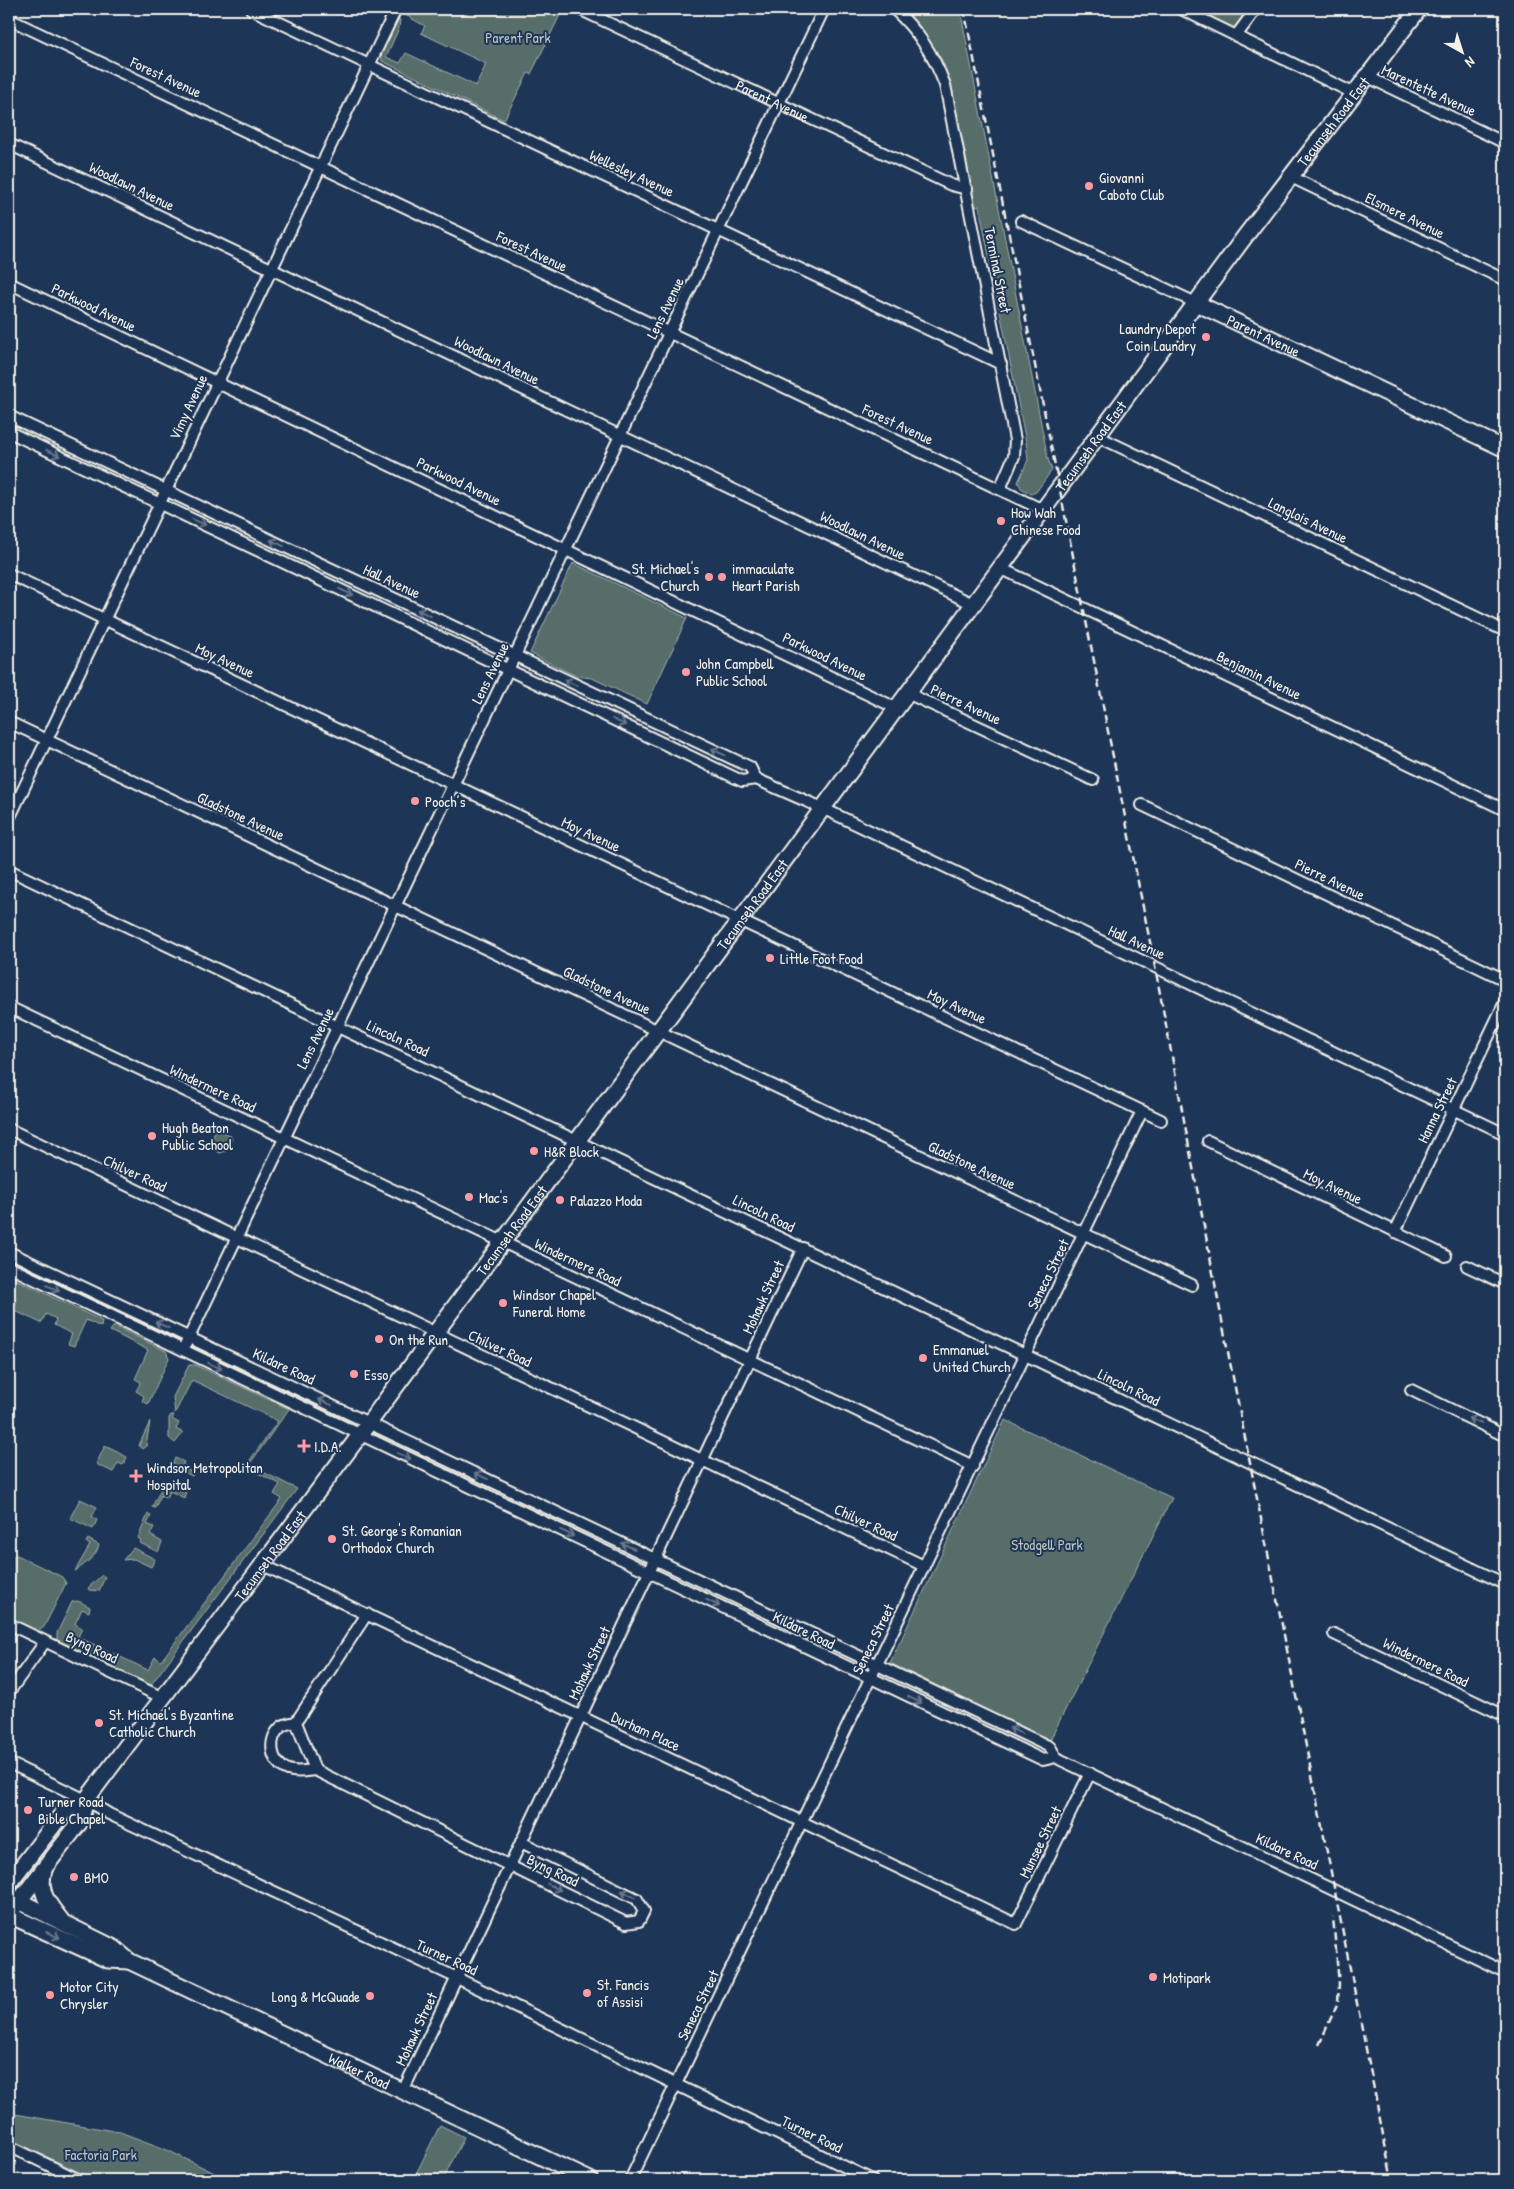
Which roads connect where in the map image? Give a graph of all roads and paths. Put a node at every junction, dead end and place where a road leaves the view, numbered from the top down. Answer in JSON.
{"nodes":[{"id":1,"x":251,"y":9,"type":"edge"},
{"id":2,"x":396,"y":9,"type":"edge"},
{"id":3,"x":579,"y":9,"type":"edge"},
{"id":4,"x":824,"y":9,"type":"edge"},
{"id":5,"x":894,"y":9,"type":"edge"},
{"id":6,"x":1181,"y":9,"type":"edge"},
{"id":7,"x":1256,"y":9,"type":"edge"},
{"id":8,"x":1419,"y":9,"type":"edge"},
{"id":9,"x":9,"y":19,"type":"edge"},
{"id":10,"x":1236,"y":36,"type":"junction"},
{"id":11,"x":369,"y":65,"type":"junction"},
{"id":12,"x":1368,"y":77,"type":"junction"},
{"id":13,"x":1355,"y":94,"type":"junction"},
{"id":14,"x":779,"y":104,"type":"junction"},
{"id":15,"x":1505,"y":143,"type":"edge"},
{"id":16,"x":9,"y":144,"type":"edge"},
{"id":17,"x":320,"y":167,"type":"junction"},
{"id":18,"x":1291,"y":177,"type":"junction"},
{"id":19,"x":967,"y":189,"type":"junction"},
{"id":20,"x":1021,"y":221,"type":"dead end"},
{"id":21,"x":718,"y":230,"type":"junction"},
{"id":22,"x":271,"y":269,"type":"junction"},
{"id":23,"x":1505,"y":280,"type":"edge"},
{"id":24,"x":9,"y":283,"type":"edge"},
{"id":25,"x":1196,"y":303,"type":"junction"},
{"id":26,"x":670,"y":332,"type":"junction"},
{"id":27,"x":1001,"y":364,"type":"junction"},
{"id":28,"x":217,"y":382,"type":"junction"},
{"id":29,"x":9,"y":416,"type":"edge"},
{"id":30,"x":9,"y":432,"type":"edge"},
{"id":31,"x":620,"y":436,"type":"junction"},
{"id":32,"x":1098,"y":436,"type":"junction"},
{"id":33,"x":1505,"y":449,"type":"edge"},
{"id":34,"x":1000,"y":489,"type":"junction"},
{"id":35,"x":165,"y":490,"type":"junction"},
{"id":36,"x":159,"y":503,"type":"junction"},
{"id":37,"x":1043,"y":510,"type":"junction"},
{"id":38,"x":566,"y":549,"type":"junction"},
{"id":39,"x":1000,"y":568,"type":"junction"},
{"id":40,"x":9,"y":574,"type":"edge"},
{"id":41,"x":973,"y":604,"type":"junction"},
{"id":42,"x":104,"y":619,"type":"junction"},
{"id":43,"x":1505,"y":631,"type":"edge"},
{"id":44,"x":515,"y":656,"type":"junction"},
{"id":45,"x":508,"y":670,"type":"junction"},
{"id":46,"x":907,"y":694,"type":"junction"},
{"id":47,"x":896,"y":708,"type":"junction"},
{"id":48,"x":9,"y":722,"type":"edge"},
{"id":49,"x":46,"y":740,"type":"junction"},
{"id":50,"x":756,"y":779,"type":"junction"},
{"id":51,"x":1093,"y":780,"type":"dead end"},
{"id":52,"x":453,"y":785,"type":"junction"},
{"id":53,"x":1142,"y":806,"type":"dead end"},
{"id":54,"x":822,"y":808,"type":"junction"},
{"id":55,"x":1505,"y":810,"type":"edge"},
{"id":56,"x":9,"y":819,"type":"edge"},
{"id":57,"x":9,"y":870,"type":"edge"},
{"id":58,"x":395,"y":906,"type":"junction"},
{"id":59,"x":740,"y":920,"type":"junction"},
{"id":60,"x":1505,"y":980,"type":"edge"},
{"id":61,"x":1505,"y":1002,"type":"edge"},
{"id":62,"x":9,"y":1007,"type":"edge"},
{"id":63,"x":338,"y":1026,"type":"junction"},
{"id":64,"x":658,"y":1031,"type":"junction"},
{"id":65,"x":1454,"y":1109,"type":"junction"},
{"id":66,"x":1142,"y":1111,"type":"junction"},
{"id":67,"x":1160,"y":1120,"type":"dead end"},
{"id":68,"x":9,"y":1129,"type":"edge"},
{"id":69,"x":1505,"y":1134,"type":"edge"},
{"id":70,"x":284,"y":1138,"type":"junction"},
{"id":71,"x":578,"y":1140,"type":"junction"},
{"id":72,"x":1208,"y":1141,"type":"dead end"},
{"id":73,"x":1395,"y":1232,"type":"junction"},
{"id":74,"x":1084,"y":1234,"type":"junction"},
{"id":75,"x":237,"y":1238,"type":"junction"},
{"id":76,"x":502,"y":1242,"type":"junction"},
{"id":77,"x":803,"y":1248,"type":"junction"},
{"id":78,"x":9,"y":1252,"type":"edge"},
{"id":79,"x":1446,"y":1256,"type":"dead end"},
{"id":80,"x":1467,"y":1266,"type":"dead end"},
{"id":81,"x":9,"y":1268,"type":"edge"},
{"id":82,"x":1505,"y":1284,"type":"edge"},
{"id":83,"x":1192,"y":1286,"type":"dead end"},
{"id":84,"x":435,"y":1333,"type":"junction"},
{"id":85,"x":189,"y":1338,"type":"junction"},
{"id":86,"x":183,"y":1350,"type":"junction"},
{"id":87,"x":1026,"y":1355,"type":"junction"},
{"id":88,"x":750,"y":1360,"type":"junction"},
{"id":89,"x":1411,"y":1390,"type":"dead end"},
{"id":90,"x":365,"y":1429,"type":"junction"},
{"id":91,"x":1505,"y":1436,"type":"edge"},
{"id":92,"x":702,"y":1461,"type":"junction"},
{"id":93,"x":973,"y":1466,"type":"junction"},
{"id":94,"x":546,"y":1507,"type":"junction"},
{"id":95,"x":540,"y":1521,"type":"junction"},
{"id":96,"x":656,"y":1559,"type":"junction"},
{"id":97,"x":263,"y":1565,"type":"junction"},
{"id":98,"x":924,"y":1566,"type":"junction"},
{"id":99,"x":649,"y":1573,"type":"junction"},
{"id":100,"x":1505,"y":1584,"type":"edge"},
{"id":101,"x":367,"y":1614,"type":"junction"},
{"id":102,"x":9,"y":1624,"type":"edge"},
{"id":103,"x":1334,"y":1634,"type":"dead end"},
{"id":104,"x":46,"y":1642,"type":"junction"},
{"id":105,"x":877,"y":1666,"type":"junction"},
{"id":106,"x":871,"y":1679,"type":"junction"},
{"id":107,"x":9,"y":1692,"type":"edge"},
{"id":108,"x":163,"y":1698,"type":"junction"},
{"id":109,"x":581,"y":1716,"type":"junction"},
{"id":110,"x":1505,"y":1716,"type":"edge"},
{"id":111,"x":296,"y":1722,"type":"junction"},
{"id":112,"x":1056,"y":1757,"type":"junction"},
{"id":113,"x":9,"y":1763,"type":"edge"},
{"id":114,"x":315,"y":1770,"type":"junction"},
{"id":115,"x":1090,"y":1773,"type":"junction"},
{"id":116,"x":86,"y":1800,"type":"junction"},
{"id":117,"x":802,"y":1822,"type":"junction"},
{"id":118,"x":521,"y":1842,"type":"junction"},
{"id":119,"x":31,"y":1855,"type":"junction"},
{"id":120,"x":510,"y":1866,"type":"junction"},
{"id":121,"x":44,"y":1868,"type":"junction"},
{"id":122,"x":9,"y":1871,"type":"edge"},
{"id":123,"x":9,"y":1883,"type":"edge"},
{"id":124,"x":14,"y":1899,"type":"edge"},
{"id":125,"x":9,"y":1915,"type":"edge"},
{"id":126,"x":63,"y":1922,"type":"junction"},
{"id":127,"x":1016,"y":1924,"type":"joint"},
{"id":128,"x":129,"y":1961,"type":"junction"},
{"id":129,"x":1505,"y":1972,"type":"edge"},
{"id":130,"x":457,"y":1978,"type":"junction"},
{"id":131,"x":676,"y":2084,"type":"junction"},
{"id":132,"x":403,"y":2091,"type":"junction"},
{"id":133,"x":9,"y":2146,"type":"edge"},
{"id":134,"x":79,"y":2180,"type":"edge"},
{"id":135,"x":590,"y":2180,"type":"edge"},
{"id":136,"x":630,"y":2180,"type":"edge"},
{"id":137,"x":872,"y":2180,"type":"edge"}],
"edges":[{"from":1,"to":11,"type":"street","name":"Wellesley Avenue"},
{"from":2,"to":11,"type":"street","name":"Vimy Avenue"},
{"from":3,"to":14,"type":"street","name":"Parent Avenue"},
{"from":4,"to":14,"type":"street","name":"Lens Avenue"},
{"from":5,"to":19,"type":"street","name":"Terminal Street"},
{"from":6,"to":10,"type":"street"},
{"from":7,"to":10,"type":"street"},
{"from":8,"to":12,"type":"main road","name":"Tecumseh Road East"},
{"from":9,"to":17,"type":"street","name":"Forest Avenue"},
{"from":10,"to":13,"type":"street"},
{"from":11,"to":17,"type":"street","name":"Vimy Avenue"},
{"from":11,"to":21,"type":"street","name":"Wellesley Avenue"},
{"from":12,"to":13,"type":"main road","name":"Tecumseh Road East"},
{"from":12,"to":15,"type":"street","name":"Marentette Avenue"},
{"from":13,"to":18,"type":"main road","name":"Tecumseh Road East"},
{"from":14,"to":19,"type":"street","name":"Parent Avenue"},
{"from":14,"to":21,"type":"street","name":"Lens Avenue"},
{"from":16,"to":22,"type":"street","name":"Woodlawn Avenue"},
{"from":17,"to":22,"type":"street","name":"Vimy Avenue"},
{"from":17,"to":26,"type":"street","name":"Forest Avenue"},
{"from":18,"to":23,"type":"street","name":"Elsmere Avenue"},
{"from":18,"to":25,"type":"main road","name":"Tecumseh Road East"},
{"from":19,"to":27,"type":"street","name":"Terminal Street"},
{"from":20,"to":25,"type":"street","name":"Parent Avenue"},
{"from":21,"to":26,"type":"street","name":"Lens Avenue"},
{"from":21,"to":27,"type":"street","name":"Wellesley Avenue"},
{"from":22,"to":28,"type":"street","name":"Vimy Avenue"},
{"from":22,"to":31,"type":"street","name":"Woodlawn Avenue"},
{"from":24,"to":28,"type":"street","name":"Parkwood Avenue"},
{"from":25,"to":32,"type":"main road","name":"Tecumseh Road East"},
{"from":25,"to":33,"type":"main road","name":"Parent Avenue"},
{"from":26,"to":31,"type":"street","name":"Lens Avenue"},
{"from":26,"to":34,"type":"street","name":"Forest Avenue"},
{"from":27,"to":34,"type":"street","name":"Terminal Street"},
{"from":28,"to":35,"type":"street","name":"Vimy Avenue"},
{"from":28,"to":38,"type":"street","name":"Parkwood Avenue"},
{"from":29,"to":35,"type":"street","name":"Hall Avenue"},
{"from":30,"to":36,"type":"street","name":"Hall Avenue","one_way":true},
{"from":31,"to":38,"type":"street","name":"Lens Avenue"},
{"from":31,"to":41,"type":"street","name":"Woodlawn Avenue"},
{"from":32,"to":37,"type":"main road","name":"Tecumseh Road East"},
{"from":32,"to":43,"type":"street","name":"Langlois Avenue"},
{"from":34,"to":37,"type":"street","name":"Forest Avenue"},
{"from":35,"to":36,"type":"street","name":"Vimy Avenue"},
{"from":44,"to":35,"type":"street","name":"Hall Avenue","one_way":true},
{"from":36,"to":42,"type":"street","name":"Vimy Avenue"},
{"from":36,"to":45,"type":"street","name":"Hall Avenue","one_way":true},
{"from":37,"to":39,"type":"main road","name":"Tecumseh Road East"},
{"from":38,"to":44,"type":"street","name":"Lens Avenue"},
{"from":38,"to":47,"type":"street","name":"Parkwood Avenue"},
{"from":39,"to":41,"type":"main road","name":"Tecumseh Road East"},
{"from":39,"to":55,"type":"street","name":"Benjamin Avenue"},
{"from":40,"to":42,"type":"street","name":"Moy Avenue"},
{"from":41,"to":46,"type":"main road","name":"Tecumseh Road East"},
{"from":42,"to":49,"type":"street","name":"Vimy Avenue"},
{"from":42,"to":52,"type":"street","name":"Moy Avenue"},
{"from":44,"to":45,"type":"street","name":"Lens Avenue"},
{"from":50,"to":44,"type":"street","name":"Hall Avenue","one_way":true},
{"from":45,"to":50,"type":"street","name":"Hall Avenue","one_way":true},
{"from":45,"to":52,"type":"street","name":"Lens Avenue"},
{"from":46,"to":47,"type":"main road","name":"Tecumseh Road East"},
{"from":46,"to":51,"type":"street","name":"Pierre Avenue"},
{"from":47,"to":54,"type":"main road","name":"Tecumseh Road East"},
{"from":48,"to":49,"type":"street","name":"Gladstone Avenue"},
{"from":49,"to":56,"type":"street","name":"Vimy Avenue"},
{"from":49,"to":58,"type":"street","name":"Gladstone Avenue"},
{"from":50,"to":54,"type":"street","name":"Hall Avenue"},
{"from":52,"to":58,"type":"street","name":"Lens Avenue"},
{"from":52,"to":59,"type":"street","name":"Moy Avenue"},
{"from":53,"to":60,"type":"street","name":"Pierre Avenue"},
{"from":54,"to":59,"type":"main road","name":"Tecumseh Road East"},
{"from":54,"to":65,"type":"street","name":"Hall Avenue"},
{"from":57,"to":63,"type":"street","name":"Lincoln Road"},
{"from":58,"to":63,"type":"street","name":"Lens Avenue"},
{"from":58,"to":64,"type":"street","name":"Gladstone Avenue"},
{"from":59,"to":64,"type":"main road","name":"Tecumseh Road East"},
{"from":59,"to":66,"type":"street","name":"Moy Avenue"},
{"from":61,"to":65,"type":"street","name":"Hanna Street"},
{"from":62,"to":70,"type":"street","name":"Windermere Road"},
{"from":63,"to":70,"type":"street","name":"Lens Avenue"},
{"from":63,"to":71,"type":"street","name":"Lincoln Road"},
{"from":64,"to":71,"type":"main road","name":"Tecumseh Road East"},
{"from":64,"to":74,"type":"street","name":"Gladstone Avenue"},
{"from":65,"to":69,"type":"street","name":"Hall Avenue"},
{"from":65,"to":73,"type":"street","name":"Hanna Street"},
{"from":66,"to":67,"type":"street","name":"Moy Avenue"},
{"from":66,"to":74,"type":"street","name":"Seneca Street"},
{"from":68,"to":75,"type":"street","name":"Chilver Road"},
{"from":70,"to":75,"type":"street","name":"Lens Avenue"},
{"from":70,"to":76,"type":"street","name":"Windermere Road"},
{"from":71,"to":76,"type":"main road","name":"Tecumseh Road East"},
{"from":71,"to":77,"type":"street","name":"Lincoln Road"},
{"from":72,"to":73,"type":"street","name":"Moy Avenue"},
{"from":73,"to":79,"type":"street","name":"Moy Avenue"},
{"from":74,"to":83,"type":"street","name":"Gladstone Avenue"},
{"from":74,"to":87,"type":"street","name":"Seneca Street"},
{"from":75,"to":84,"type":"street","name":"Chilver Road"},
{"from":75,"to":85,"type":"street","name":"Lens Avenue"},
{"from":76,"to":84,"type":"main road","name":"Tecumseh Road East"},
{"from":76,"to":88,"type":"street","name":"Windermere Road"},
{"from":77,"to":87,"type":"street","name":"Lincoln Road"},
{"from":77,"to":88,"type":"street","name":"Mohawk Street"},
{"from":85,"to":78,"type":"street","name":"Kildare Road","one_way":true},
{"from":80,"to":82,"type":"street"},
{"from":81,"to":86,"type":"street","name":"Kildare Road","one_way":true},
{"from":84,"to":90,"type":"main road","name":"Tecumseh Road East"},
{"from":84,"to":92,"type":"street","name":"Chilver Road"},
{"from":85,"to":86,"type":"street","name":"Lens Avenue"},
{"from":90,"to":85,"type":"street","name":"Kildare Road","one_way":true},
{"from":86,"to":90,"type":"street","name":"Kildare Road","one_way":true},
{"from":87,"to":93,"type":"street","name":"Seneca Street"},
{"from":87,"to":100,"type":"street","name":"Lincoln Road"},
{"from":88,"to":92,"type":"street","name":"Mohawk Street"},
{"from":88,"to":93,"type":"street","name":"Windermere Road"},
{"from":91,"to":89,"type":"street","one_way":true},
{"from":94,"to":90,"type":"street","name":"Kildare Road","one_way":true},
{"from":90,"to":95,"type":"street","name":"Kildare Road","one_way":true},
{"from":90,"to":97,"type":"main road","name":"Tecumseh Road East"},
{"from":92,"to":96,"type":"street","name":"Mohawk Street"},
{"from":92,"to":98,"type":"street","name":"Chilver Road"},
{"from":93,"to":98,"type":"street","name":"Seneca Street"},
{"from":94,"to":95,"type":"street"},
{"from":96,"to":94,"type":"street","name":"Kildare Road","one_way":true},
{"from":95,"to":99,"type":"street","name":"Kildare Road","one_way":true},
{"from":96,"to":99,"type":"street","name":"Mohawk Street"},
{"from":96,"to":105,"type":"street","name":"Kildare Road"},
{"from":97,"to":101,"type":"street","name":"Durham Place"},
{"from":97,"to":108,"type":"main road","name":"Tecumseh Road East"},
{"from":98,"to":105,"type":"street","name":"Seneca Street"},
{"from":99,"to":106,"type":"street","name":"Kildare Road","one_way":true},
{"from":99,"to":109,"type":"street","name":"Mohawk Street"},
{"from":101,"to":109,"type":"street","name":"Durham Place"},
{"from":101,"to":111,"type":"street","name":"Byng Road"},
{"from":102,"to":104,"type":"street","name":"Byng Road"},
{"from":103,"to":110,"type":"street","name":"Windermere Road"},
{"from":104,"to":107,"type":"street"},
{"from":104,"to":108,"type":"street","name":"Byng Road"},
{"from":105,"to":106,"type":"street","name":"Seneca Street"},
{"from":112,"to":105,"type":"street","name":"Kildare Road","one_way":true},
{"from":106,"to":112,"type":"street","name":"Kildare Road","one_way":true},
{"from":106,"to":117,"type":"street","name":"Seneca Street"},
{"from":108,"to":116,"type":"main road","name":"Tecumseh Road East"},
{"from":109,"to":117,"type":"street","name":"Durham Place"},
{"from":109,"to":118,"type":"street","name":"Mohawk Street"},
{"from":111,"to":114,"type":"street"},
{"from":111,"to":114,"type":"street","name":"Byng Road"},
{"from":112,"to":115,"type":"street","name":"Kildare Road"},
{"from":113,"to":116,"type":"street","name":"Turner Road"},
{"from":114,"to":120,"type":"street","name":"Byng Road"},
{"from":115,"to":127,"type":"street","name":"Munsee Street"},
{"from":115,"to":129,"type":"street","name":"Kildare Road"},
{"from":116,"to":119,"type":"main road","name":"Tecumseh Road East"},
{"from":116,"to":121,"type":"main road","name":"Tecumseh Road East"},
{"from":116,"to":130,"type":"street","name":"Turner Road"},
{"from":117,"to":127,"type":"street","name":"Durham Place"},
{"from":117,"to":131,"type":"street","name":"Seneca Street"},
{"from":118,"to":120,"type":"street","name":"Mohawk Street"},
{"from":120,"to":118,"type":"street","name":"Byng Road","one_way":true},
{"from":119,"to":122,"type":"main road"},
{"from":119,"to":123,"type":"main road","name":"Tecumseh Road East"},
{"from":120,"to":130,"type":"street","name":"Mohawk Street"},
{"from":121,"to":124,"type":"main road","name":"Tecumseh Road East"},
{"from":121,"to":126,"type":"main road"},
{"from":124,"to":125,"type":"main road","name":"Tecumseh Road East"},
{"from":124,"to":126,"type":"main road","name":"Walker Road"},
{"from":125,"to":128,"type":"main road","name":"Walker Road","one_way":true},
{"from":126,"to":128,"type":"main road","name":"Walker Road"},
{"from":128,"to":132,"type":"main road","name":"Walker Road"},
{"from":130,"to":131,"type":"street","name":"Turner Road"},
{"from":130,"to":132,"type":"street","name":"Mohawk Street"},
{"from":131,"to":136,"type":"street","name":"Seneca Street"},
{"from":131,"to":137,"type":"street","name":"Turner Road"},
{"from":132,"to":135,"type":"main road","name":"Walker Road"},
{"from":133,"to":134,"type":"street"}]}
